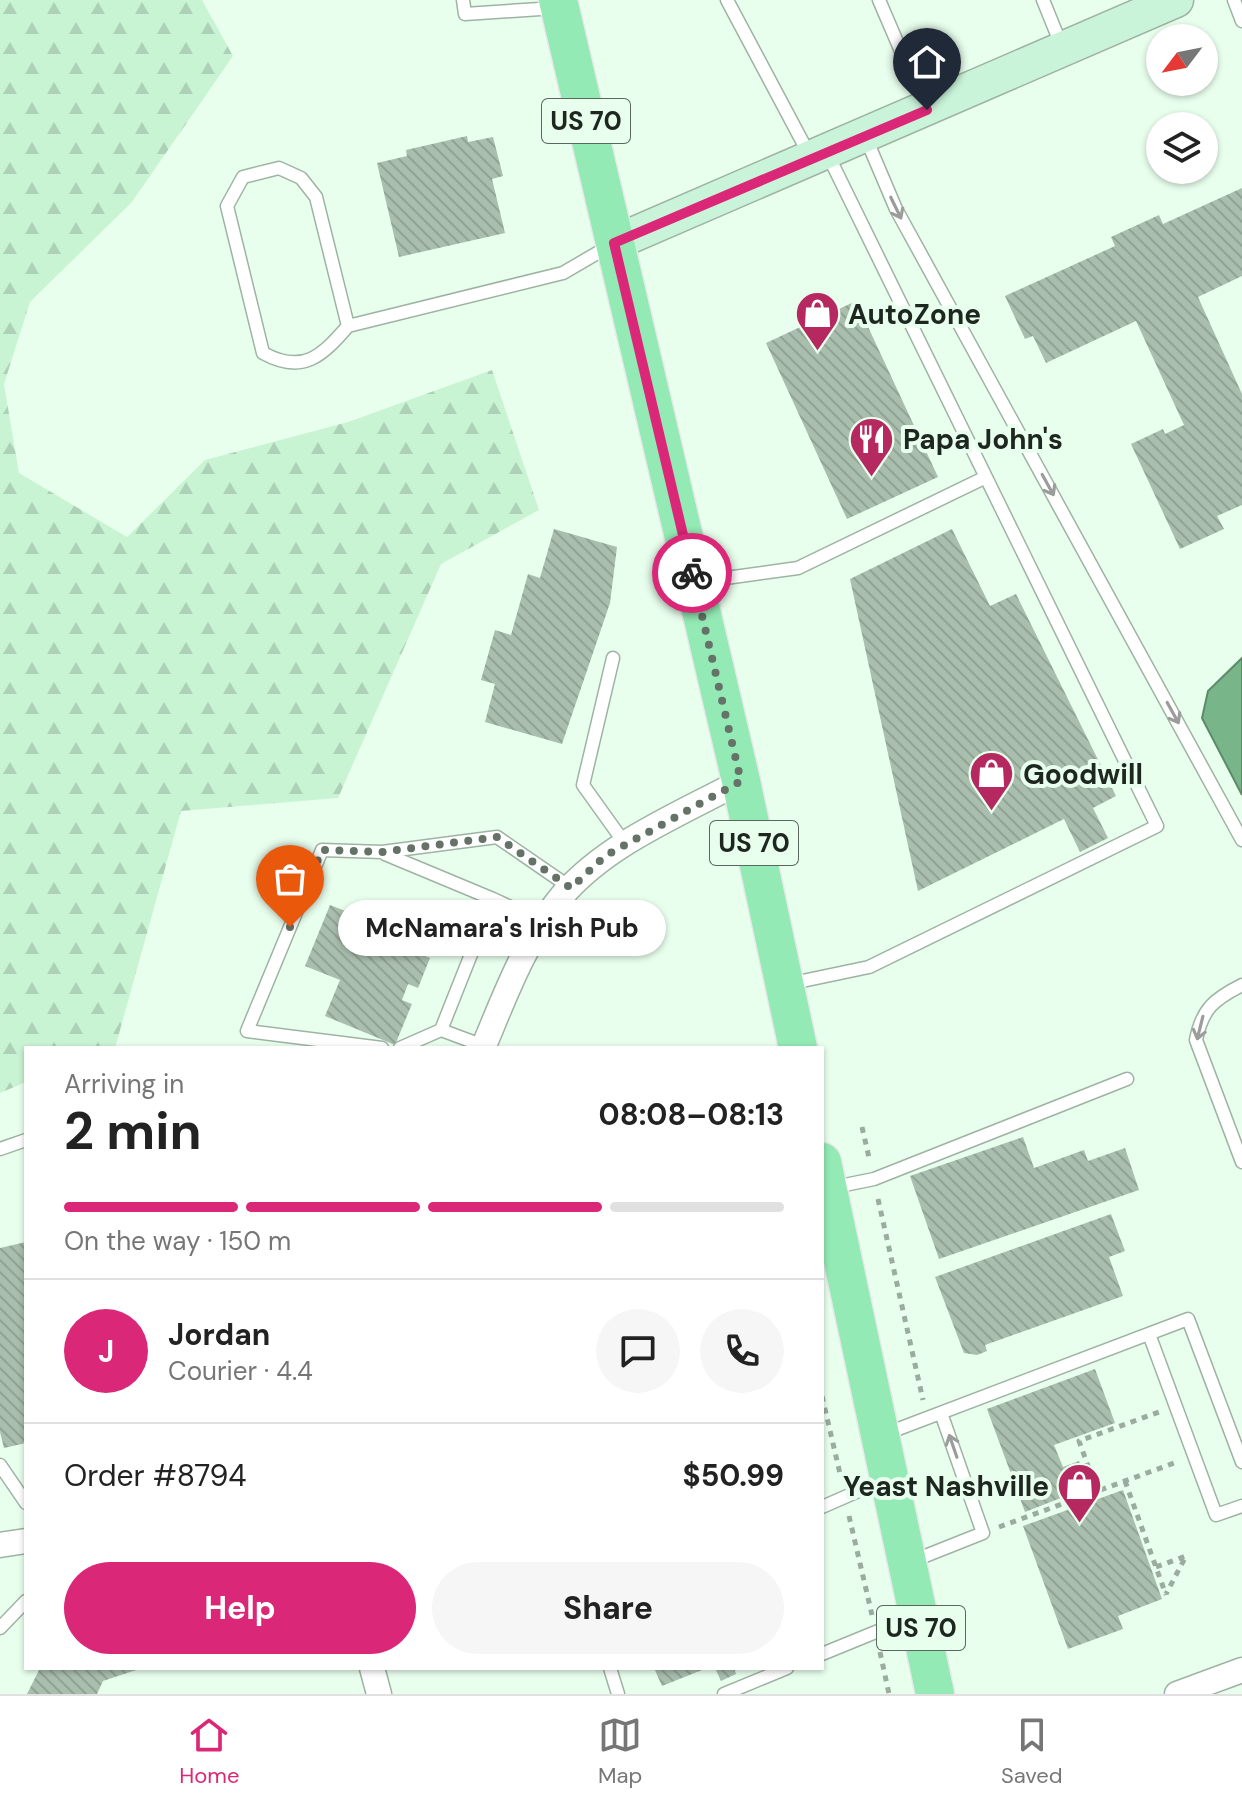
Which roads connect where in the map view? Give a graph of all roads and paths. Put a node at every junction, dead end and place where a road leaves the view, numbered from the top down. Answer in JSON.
{"nodes":[{"id":1,"x":463,"y":0,"type":"edge"},
{"id":2,"x":727,"y":0,"type":"edge"},
{"id":3,"x":879,"y":0,"type":"edge"},
{"id":4,"x":1043,"y":0,"type":"edge"},
{"id":5,"x":1176,"y":0,"type":"edge"},
{"id":6,"x":1234,"y":0,"type":"edge"},
{"id":7,"x":559,"y":4,"type":"edge"},
{"id":8,"x":1242,"y":21,"type":"edge"},
{"id":9,"x":1063,"y":50,"type":"junction"},
{"id":10,"x":927,"y":110,"type":"junction"},
{"id":11,"x":865,"y":136,"type":"junction"},
{"id":12,"x":819,"y":156,"type":"junction"},
{"id":13,"x":614,"y":243,"type":"junction"},
{"id":14,"x":348,"y":326,"type":"junction"},
{"id":15,"x":986,"y":477,"type":"junction"},
{"id":16,"x":694,"y":582,"type":"junction"},
{"id":17,"x":613,"y":658,"type":"dead end"},
{"id":18,"x":741,"y":781,"type":"junction"},
{"id":19,"x":1242,"y":840,"type":"edge"},
{"id":20,"x":626,"y":845,"type":"junction"},
{"id":21,"x":382,"y":852,"type":"junction"},
{"id":22,"x":571,"y":888,"type":"junction"},
{"id":23,"x":493,"y":899,"type":"junction"},
{"id":24,"x":543,"y":922,"type":"junction"},
{"id":25,"x":784,"y":985,"type":"junction"},
{"id":26,"x":1242,"y":985,"type":"edge"},
{"id":27,"x":441,"y":1030,"type":"junction"},
{"id":28,"x":366,"y":1046,"type":"edge"},
{"id":29,"x":405,"y":1046,"type":"edge"},
{"id":30,"x":481,"y":1046,"type":"edge"},
{"id":31,"x":484,"y":1046,"type":"edge"},
{"id":32,"x":798,"y":1046,"type":"edge"},
{"id":33,"x":1127,"y":1079,"type":"dead end"},
{"id":34,"x":862,"y":1127,"type":"dead end"},
{"id":35,"x":24,"y":1141,"type":"edge"},
{"id":36,"x":0,"y":1149,"type":"edge"},
{"id":37,"x":1242,"y":1162,"type":"edge"},
{"id":38,"x":825,"y":1175,"type":"edge"},
{"id":39,"x":874,"y":1179,"type":"junction"},
{"id":40,"x":1149,"y":1334,"type":"junction"},
{"id":41,"x":824,"y":1405,"type":"edge"},
{"id":42,"x":1175,"y":1406,"type":"junction"},
{"id":43,"x":941,"y":1413,"type":"junction"},
{"id":44,"x":927,"y":1418,"type":"junction"},
{"id":45,"x":880,"y":1435,"type":"junction"},
{"id":46,"x":1194,"y":1456,"type":"junction"},
{"id":47,"x":1242,"y":1462,"type":"edge"},
{"id":48,"x":0,"y":1465,"type":"edge"},
{"id":49,"x":889,"y":1478,"type":"junction"},
{"id":50,"x":1125,"y":1481,"type":"junction"},
{"id":51,"x":1097,"y":1491,"type":"junction"},
{"id":52,"x":845,"y":1497,"type":"junction"},
{"id":53,"x":24,"y":1500,"type":"edge"},
{"id":54,"x":824,"y":1506,"type":"edge"},
{"id":55,"x":1242,"y":1506,"type":"edge"},
{"id":56,"x":983,"y":1533,"type":"junction"},
{"id":57,"x":24,"y":1541,"type":"edge"},
{"id":58,"x":0,"y":1545,"type":"edge"},
{"id":59,"x":907,"y":1563,"type":"junction"},
{"id":60,"x":1156,"y":1567,"type":"junction"},
{"id":61,"x":24,"y":1603,"type":"edge"},
{"id":62,"x":918,"y":1615,"type":"junction"},
{"id":63,"x":0,"y":1628,"type":"edge"},
{"id":64,"x":875,"y":1632,"type":"junction"},
{"id":65,"x":824,"y":1653,"type":"edge"},
{"id":66,"x":373,"y":1670,"type":"edge"},
{"id":67,"x":611,"y":1670,"type":"edge"},
{"id":68,"x":782,"y":1670,"type":"edge"},
{"id":69,"x":1242,"y":1670,"type":"edge"},
{"id":70,"x":379,"y":1694,"type":"edge"},
{"id":71,"x":618,"y":1694,"type":"edge"},
{"id":72,"x":724,"y":1694,"type":"edge"},
{"id":73,"x":889,"y":1694,"type":"edge"},
{"id":74,"x":935,"y":1694,"type":"edge"},
{"id":75,"x":1177,"y":1694,"type":"edge"}],
"edges":[{"from":1,"to":7,"type":"lane"},
{"from":2,"to":12,"type":"lane"},
{"from":3,"to":10,"type":"lane"},
{"from":4,"to":9,"type":"lane"},
{"from":5,"to":9,"type":"main road"},
{"from":6,"to":8,"type":"lane"},
{"from":7,"to":13,"type":"main road","number":"US 70"},
{"from":9,"to":10,"type":"main road"},
{"from":10,"to":11,"type":"main road"},
{"from":11,"to":12,"type":"main road"},
{"from":11,"to":19,"type":"lane","one_way":true},
{"from":12,"to":13,"type":"main road"},
{"from":12,"to":15,"type":"lane"},
{"from":13,"to":14,"type":"lane"},
{"from":13,"to":16,"type":"main road","number":"US 70"},
{"from":14,"to":14,"type":"lane"},
{"from":15,"to":16,"type":"lane"},
{"from":15,"to":25,"type":"lane"},
{"from":16,"to":18,"type":"main road","number":"US 70"},
{"from":17,"to":20,"type":"lane"},
{"from":18,"to":20,"type":"street"},
{"from":18,"to":25,"type":"main road","number":"US 70"},
{"from":20,"to":22,"type":"street"},
{"from":21,"to":22,"type":"lane"},
{"from":21,"to":23,"type":"lane"},
{"from":21,"to":28,"type":"lane"},
{"from":22,"to":24,"type":"street"},
{"from":23,"to":24,"type":"lane"},
{"from":23,"to":27,"type":"lane"},
{"from":24,"to":31,"type":"street"},
{"from":25,"to":32,"type":"main road","number":"US 70"},
{"from":26,"to":37,"type":"lane","one_way":true},
{"from":27,"to":29,"type":"lane"},
{"from":27,"to":30,"type":"lane"},
{"from":33,"to":39,"type":"lane"},
{"from":34,"to":39,"type":"path"},
{"from":35,"to":36,"type":"lane"},
{"from":38,"to":39,"type":"lane"},
{"from":38,"to":45,"type":"main road","number":"US 70"},
{"from":39,"to":44,"type":"path"},
{"from":40,"to":42,"type":"lane"},
{"from":40,"to":43,"type":"lane"},
{"from":40,"to":47,"type":"lane"},
{"from":41,"to":52,"type":"path"},
{"from":42,"to":46,"type":"lane"},
{"from":42,"to":51,"type":"path"},
{"from":43,"to":44,"type":"lane"},
{"from":56,"to":43,"type":"lane","one_way":true},
{"from":44,"to":45,"type":"lane"},
{"from":45,"to":49,"type":"main road","number":"US 70"},
{"from":46,"to":50,"type":"path"},
{"from":46,"to":55,"type":"lane"},
{"from":48,"to":53,"type":"lane"},
{"from":49,"to":52,"type":"lane"},
{"from":49,"to":59,"type":"main road","number":"US 70"},
{"from":50,"to":51,"type":"path"},
{"from":50,"to":60,"type":"path"},
{"from":51,"to":56,"type":"path"},
{"from":52,"to":54,"type":"lane"},
{"from":52,"to":64,"type":"path"},
{"from":56,"to":59,"type":"lane"},
{"from":57,"to":58,"type":"street"},
{"from":59,"to":62,"type":"main road","number":"US 70"},
{"from":60,"to":60,"type":"path"},
{"from":61,"to":63,"type":"lane"},
{"from":62,"to":64,"type":"lane"},
{"from":62,"to":74,"type":"main road","number":"US 70"},
{"from":64,"to":65,"type":"lane"},
{"from":64,"to":73,"type":"path"},
{"from":66,"to":70,"type":"street"},
{"from":67,"to":71,"type":"lane"},
{"from":68,"to":72,"type":"lane"},
{"from":69,"to":75,"type":"street"}]}
